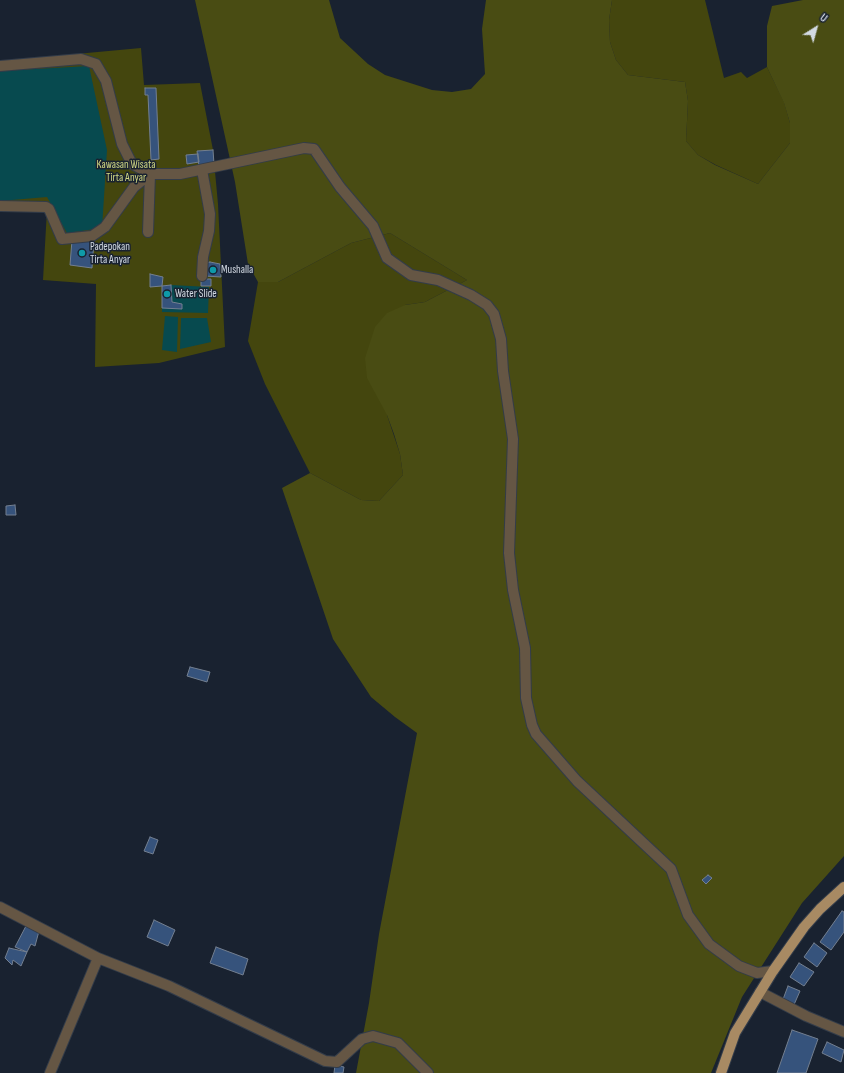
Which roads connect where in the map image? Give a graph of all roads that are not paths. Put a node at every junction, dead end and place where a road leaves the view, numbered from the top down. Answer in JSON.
{"nodes":[{"id":1,"x":0,"y":66,"type":"edge"},
{"id":2,"x":202,"y":170,"type":"junction"},
{"id":3,"x":150,"y":174,"type":"junction"},
{"id":4,"x":0,"y":206,"type":"edge"},
{"id":5,"x":148,"y":232,"type":"dead end"},
{"id":6,"x":202,"y":276,"type":"dead end"},
{"id":7,"x":844,"y":887,"type":"edge"},
{"id":8,"x":0,"y":907,"type":"edge"},
{"id":9,"x":98,"y":958,"type":"junction"},
{"id":10,"x":773,"y":971,"type":"junction"},
{"id":11,"x":760,"y":992,"type":"junction"},
{"id":12,"x":844,"y":1032,"type":"edge"},
{"id":13,"x":50,"y":1073,"type":"edge"},
{"id":14,"x":428,"y":1073,"type":"edge"},
{"id":15,"x":721,"y":1073,"type":"edge"}],
"edges":[{"from":1,"to":3,"type":"lane"},
{"from":2,"to":3,"type":"lane"},
{"from":2,"to":6,"type":"lane"},
{"from":2,"to":10,"type":"lane"},
{"from":3,"to":4,"type":"lane"},
{"from":3,"to":5,"type":"lane"},
{"from":7,"to":10,"type":"main road"},
{"from":8,"to":9,"type":"lane"},
{"from":9,"to":13,"type":"lane"},
{"from":9,"to":14,"type":"lane"},
{"from":10,"to":11,"type":"main road"},
{"from":11,"to":12,"type":"lane"},
{"from":11,"to":15,"type":"main road"}]}
